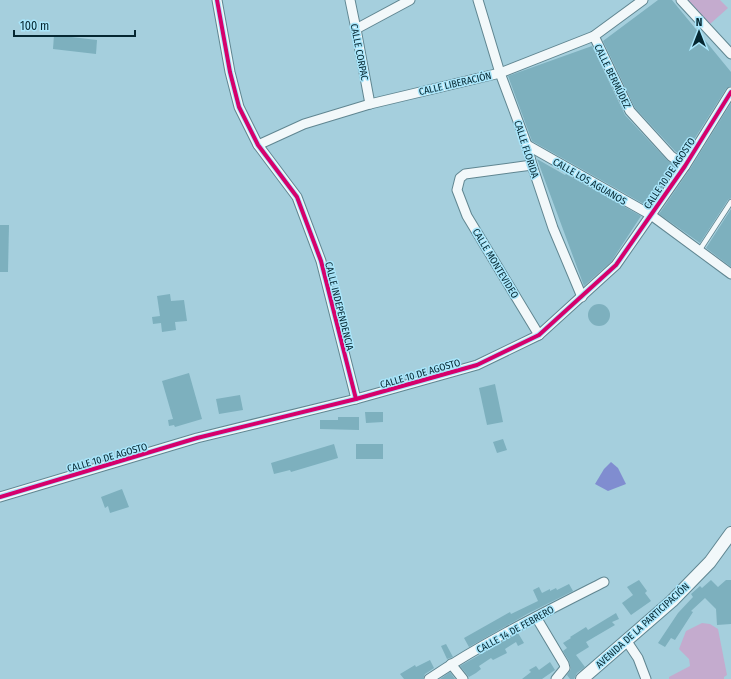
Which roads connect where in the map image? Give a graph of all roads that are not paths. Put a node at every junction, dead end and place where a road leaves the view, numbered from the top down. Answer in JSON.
{"nodes":[{"id":1,"x":217,"y":0,"type":"edge"},
{"id":2,"x":350,"y":0,"type":"edge"},
{"id":3,"x":410,"y":0,"type":"edge"},
{"id":4,"x":478,"y":0,"type":"edge"},
{"id":5,"x":643,"y":0,"type":"edge"},
{"id":6,"x":681,"y":0,"type":"edge"},
{"id":7,"x":356,"y":29,"type":"junction"},
{"id":8,"x":594,"y":36,"type":"junction"},
{"id":9,"x":731,"y":54,"type":"edge"},
{"id":10,"x":500,"y":73,"type":"junction"},
{"id":11,"x":731,"y":92,"type":"edge"},
{"id":12,"x":370,"y":104,"type":"junction"},
{"id":13,"x":258,"y":145,"type":"junction"},
{"id":14,"x":527,"y":145,"type":"junction"},
{"id":15,"x":532,"y":166,"type":"junction"},
{"id":16,"x":685,"y":166,"type":"junction"},
{"id":17,"x":731,"y":202,"type":"edge"},
{"id":18,"x":650,"y":215,"type":"junction"},
{"id":19,"x":699,"y":251,"type":"junction"},
{"id":20,"x":731,"y":274,"type":"edge"},
{"id":21,"x":582,"y":297,"type":"junction"},
{"id":22,"x":540,"y":335,"type":"junction"},
{"id":23,"x":356,"y":399,"type":"junction"},
{"id":24,"x":0,"y":496,"type":"edge"},
{"id":25,"x":731,"y":533,"type":"edge"},
{"id":26,"x":604,"y":582,"type":"dead end"},
{"id":27,"x":536,"y":617,"type":"junction"},
{"id":28,"x":626,"y":640,"type":"junction"},
{"id":29,"x":451,"y":664,"type":"junction"},
{"id":30,"x":429,"y":679,"type":"edge"},
{"id":31,"x":463,"y":679,"type":"edge"},
{"id":32,"x":556,"y":679,"type":"edge"},
{"id":33,"x":582,"y":679,"type":"edge"},
{"id":34,"x":646,"y":679,"type":"edge"}],
"edges":[{"from":1,"to":13,"type":"street","name":"CALLE INDEPENDENCIA"},
{"from":2,"to":7,"type":"street","name":"CALLE CORPAC"},
{"from":3,"to":7,"type":"street"},
{"from":4,"to":10,"type":"street","name":"CALLE FLORIDA"},
{"from":5,"to":8,"type":"street","name":"CALLE LIBERACIÓN"},
{"from":6,"to":9,"type":"street"},
{"from":7,"to":12,"type":"street","name":"CALLE CORPAC"},
{"from":8,"to":10,"type":"street","name":"CALLE LIBERACIÓN"},
{"from":8,"to":16,"type":"street","name":"CALLE BERMÚDEZ"},
{"from":10,"to":12,"type":"street","name":"CALLE LIBERACIÓN"},
{"from":10,"to":14,"type":"street","name":"CALLE FLORIDA"},
{"from":11,"to":16,"type":"street","name":"CALLE 10 DE AGOSTO"},
{"from":12,"to":13,"type":"street","name":"CALLE LIBERACIÓN"},
{"from":13,"to":23,"type":"street","name":"CALLE INDEPENDENCIA"},
{"from":14,"to":15,"type":"street","name":"CALLE FLORIDA"},
{"from":14,"to":18,"type":"street","name":"CALLE LOS AGUANOS"},
{"from":15,"to":21,"type":"street","name":"CALLE FLORIDA"},
{"from":15,"to":22,"type":"street","name":"CALLE MONTEVIDEO"},
{"from":16,"to":18,"type":"street","name":"CALLE 10 DE AGOSTO"},
{"from":17,"to":19,"type":"lane"},
{"from":18,"to":19,"type":"street","name":"CALLE LOS AGUANOS"},
{"from":18,"to":21,"type":"street","name":"CALLE 10 DE AGOSTO"},
{"from":19,"to":20,"type":"street","name":"CALLE LOS AGUANOS"},
{"from":21,"to":22,"type":"street","name":"CALLE 10 DE AGOSTO"},
{"from":22,"to":23,"type":"street","name":"CALLE 10 DE AGOSTO"},
{"from":23,"to":24,"type":"street","name":"CALLE 10 DE AGOSTO"},
{"from":25,"to":28,"type":"main road","name":"AVENIDA DE LA PARTICIPACIÓN"},
{"from":26,"to":27,"type":"street","name":"CALLE 14 DE FEBRERO"},
{"from":27,"to":29,"type":"street","name":"CALLE 14 DE FEBRERO"},
{"from":27,"to":32,"type":"street"},
{"from":28,"to":33,"type":"main road","name":"AVENIDA DE LA PARTICIPACIÓN"},
{"from":28,"to":34,"type":"street"},
{"from":29,"to":30,"type":"street","name":"CALLE 14 DE FEBRERO"},
{"from":29,"to":31,"type":"street"}]}
